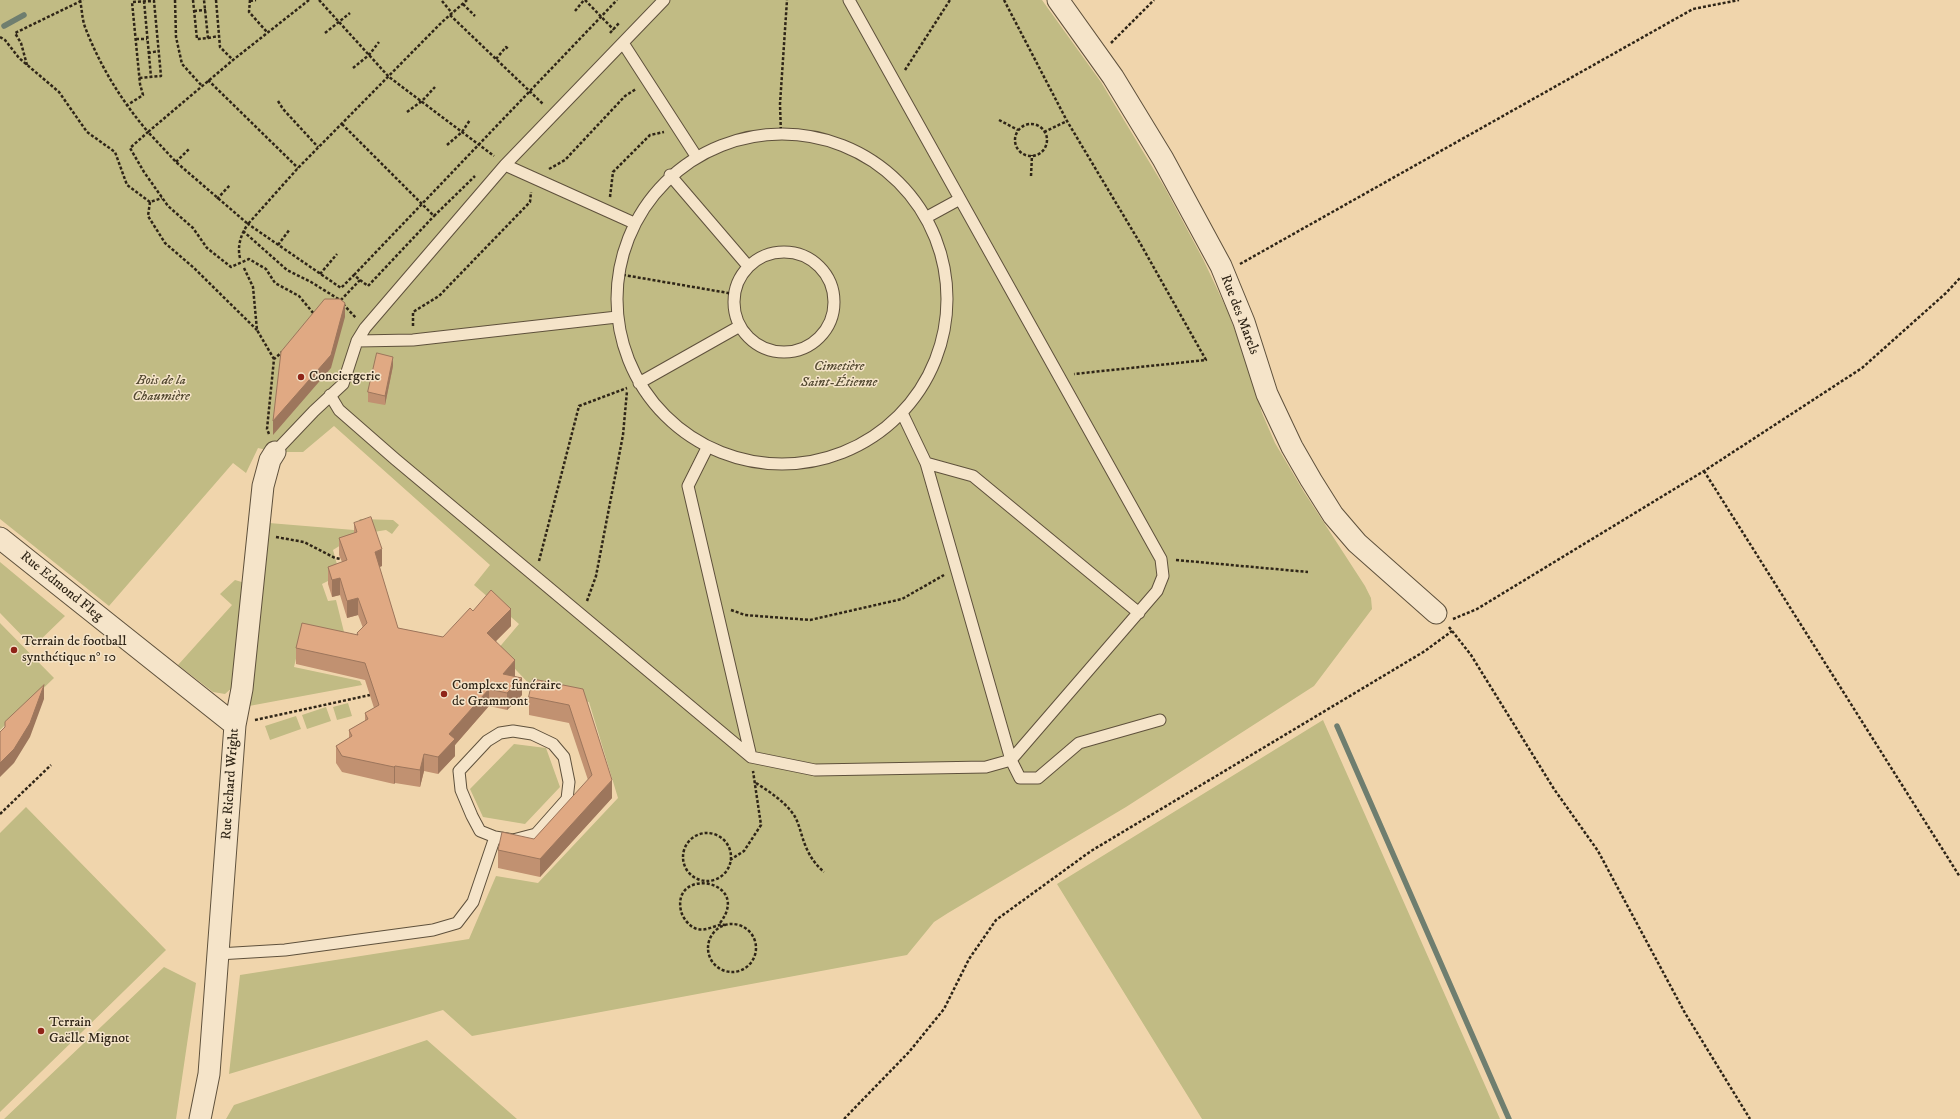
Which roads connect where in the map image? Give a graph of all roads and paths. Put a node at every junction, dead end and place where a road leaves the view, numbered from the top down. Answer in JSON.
{"nodes":[{"id":1,"x":81,"y":0,"type":"edge"},
{"id":2,"x":158,"y":0,"type":"edge"},
{"id":3,"x":176,"y":0,"type":"edge"},
{"id":4,"x":193,"y":0,"type":"edge"},
{"id":5,"x":204,"y":0,"type":"edge"},
{"id":6,"x":216,"y":0,"type":"edge"},
{"id":7,"x":250,"y":0,"type":"edge"},
{"id":8,"x":256,"y":0,"type":"edge"},
{"id":9,"x":309,"y":0,"type":"edge"},
{"id":10,"x":319,"y":0,"type":"edge"},
{"id":11,"x":467,"y":0,"type":"edge"},
{"id":12,"x":585,"y":0,"type":"edge"},
{"id":13,"x":617,"y":0,"type":"edge"},
{"id":14,"x":664,"y":0,"type":"edge"},
{"id":15,"x":787,"y":0,"type":"edge"},
{"id":16,"x":849,"y":0,"type":"edge"},
{"id":17,"x":950,"y":0,"type":"edge"},
{"id":18,"x":1004,"y":0,"type":"edge"},
{"id":19,"x":1058,"y":0,"type":"edge"},
{"id":20,"x":1154,"y":0,"type":"edge"},
{"id":21,"x":1739,"y":0,"type":"edge"},
{"id":22,"x":144,"y":1,"type":"junction"},
{"id":23,"x":154,"y":1,"type":"edge"},
{"id":24,"x":442,"y":1,"type":"edge"},
{"id":25,"x":463,"y":4,"type":"junction"},
{"id":26,"x":194,"y":10,"type":"junction"},
{"id":27,"x":206,"y":10,"type":"junction"},
{"id":28,"x":575,"y":11,"type":"dead end"},
{"id":29,"x":350,"y":13,"type":"dead end"},
{"id":30,"x":451,"y":14,"type":"junction"},
{"id":31,"x":475,"y":16,"type":"dead end"},
{"id":32,"x":601,"y":17,"type":"junction"},
{"id":33,"x":339,"y":22,"type":"junction"},
{"id":34,"x":267,"y":32,"type":"junction"},
{"id":35,"x":325,"y":33,"type":"dead end"},
{"id":36,"x":219,"y":36,"type":"junction"},
{"id":37,"x":0,"y":37,"type":"edge"},
{"id":38,"x":208,"y":38,"type":"junction"},
{"id":39,"x":136,"y":39,"type":"junction"},
{"id":40,"x":147,"y":39,"type":"junction"},
{"id":41,"x":379,"y":42,"type":"dead end"},
{"id":42,"x":623,"y":43,"type":"junction"},
{"id":43,"x":509,"y":50,"type":"dead end"},
{"id":44,"x":159,"y":51,"type":"junction"},
{"id":45,"x":148,"y":52,"type":"junction"},
{"id":46,"x":369,"y":55,"type":"junction"},
{"id":47,"x":1098,"y":56,"type":"junction"},
{"id":48,"x":496,"y":59,"type":"junction"},
{"id":49,"x":233,"y":60,"type":"junction"},
{"id":50,"x":27,"y":65,"type":"junction"},
{"id":51,"x":353,"y":68,"type":"dead end"},
{"id":52,"x":389,"y":76,"type":"junction"},
{"id":53,"x":150,"y":77,"type":"junction"},
{"id":54,"x":139,"y":78,"type":"junction"},
{"id":55,"x":208,"y":80,"type":"junction"},
{"id":56,"x":648,"y":81,"type":"junction"},
{"id":57,"x":896,"y":84,"type":"junction"},
{"id":58,"x":202,"y":86,"type":"junction"},
{"id":59,"x":435,"y":87,"type":"dead end"},
{"id":60,"x":530,"y":91,"type":"junction"},
{"id":61,"x":278,"y":101,"type":"dead end"},
{"id":62,"x":422,"y":101,"type":"junction"},
{"id":63,"x":543,"y":104,"type":"dead end"},
{"id":64,"x":126,"y":106,"type":"junction"},
{"id":65,"x":407,"y":112,"type":"dead end"},
{"id":66,"x":470,"y":120,"type":"dead end"},
{"id":67,"x":999,"y":120,"type":"dead end"},
{"id":68,"x":1067,"y":121,"type":"junction"},
{"id":69,"x":342,"y":124,"type":"junction"},
{"id":70,"x":679,"y":130,"type":"junction"},
{"id":71,"x":1018,"y":130,"type":"junction"},
{"id":72,"x":148,"y":132,"type":"junction"},
{"id":73,"x":462,"y":132,"type":"junction"},
{"id":74,"x":1044,"y":132,"type":"junction"},
{"id":75,"x":781,"y":134,"type":"junction"},
{"id":76,"x":447,"y":145,"type":"dead end"},
{"id":77,"x":478,"y":145,"type":"junction"},
{"id":78,"x":318,"y":147,"type":"junction"},
{"id":79,"x":189,"y":149,"type":"dead end"},
{"id":80,"x":1032,"y":155,"type":"junction"},
{"id":81,"x":494,"y":156,"type":"junction"},
{"id":82,"x":696,"y":156,"type":"junction"},
{"id":83,"x":176,"y":162,"type":"junction"},
{"id":84,"x":488,"y":162,"type":"dead end"},
{"id":85,"x":505,"y":165,"type":"junction"},
{"id":86,"x":298,"y":168,"type":"junction"},
{"id":87,"x":478,"y":173,"type":"dead end"},
{"id":88,"x":670,"y":175,"type":"junction"},
{"id":89,"x":1031,"y":176,"type":"dead end"},
{"id":90,"x":534,"y":178,"type":"junction"},
{"id":91,"x":230,"y":185,"type":"dead end"},
{"id":92,"x":162,"y":198,"type":"junction"},
{"id":93,"x":217,"y":199,"type":"junction"},
{"id":94,"x":960,"y":199,"type":"junction"},
{"id":95,"x":150,"y":202,"type":"junction"},
{"id":96,"x":422,"y":204,"type":"junction"},
{"id":97,"x":610,"y":212,"type":"junction"},
{"id":98,"x":434,"y":216,"type":"junction"},
{"id":99,"x":927,"y":217,"type":"junction"},
{"id":100,"x":634,"y":223,"type":"junction"},
{"id":101,"x":248,"y":224,"type":"junction"},
{"id":102,"x":290,"y":229,"type":"dead end"},
{"id":103,"x":243,"y":231,"type":"junction"},
{"id":104,"x":278,"y":245,"type":"junction"},
{"id":105,"x":338,"y":254,"type":"dead end"},
{"id":106,"x":240,"y":258,"type":"dead end"},
{"id":107,"x":748,"y":266,"type":"junction"},
{"id":108,"x":244,"y":268,"type":"dead end"},
{"id":109,"x":1223,"y":271,"type":"junction"},
{"id":110,"x":320,"y":274,"type":"junction"},
{"id":111,"x":618,"y":274,"type":"junction"},
{"id":112,"x":354,"y":275,"type":"junction"},
{"id":113,"x":1960,"y":278,"type":"edge"},
{"id":114,"x":360,"y":280,"type":"junction"},
{"id":115,"x":734,"y":294,"type":"junction"},
{"id":116,"x":340,"y":301,"type":"junction"},
{"id":117,"x":617,"y":317,"type":"junction"},
{"id":118,"x":317,"y":318,"type":"edge"},
{"id":119,"x":740,"y":326,"type":"junction"},
{"id":120,"x":365,"y":328,"type":"junction"},
{"id":121,"x":257,"y":330,"type":"junction"},
{"id":122,"x":412,"y":340,"type":"junction"},
{"id":123,"x":357,"y":341,"type":"junction"},
{"id":124,"x":287,"y":347,"type":"edge"},
{"id":125,"x":282,"y":352,"type":"junction"},
{"id":126,"x":284,"y":355,"type":"edge"},
{"id":127,"x":274,"y":359,"type":"junction"},
{"id":128,"x":1059,"y":375,"type":"junction"},
{"id":129,"x":639,"y":383,"type":"junction"},
{"id":130,"x":627,"y":388,"type":"junction"},
{"id":131,"x":330,"y":395,"type":"junction"},
{"id":132,"x":903,"y":415,"type":"junction"},
{"id":133,"x":707,"y":448,"type":"junction"},
{"id":134,"x":275,"y":452,"type":"junction"},
{"id":135,"x":926,"y":464,"type":"junction"},
{"id":136,"x":1704,"y":471,"type":"junction"},
{"id":137,"x":0,"y":538,"type":"edge"},
{"id":138,"x":257,"y":540,"type":"junction"},
{"id":139,"x":341,"y":559,"type":"edge"},
{"id":140,"x":1161,"y":559,"type":"junction"},
{"id":141,"x":956,"y":568,"type":"junction"},
{"id":142,"x":1308,"y":572,"type":"dead end"},
{"id":143,"x":535,"y":575,"type":"junction"},
{"id":144,"x":716,"y":604,"type":"junction"},
{"id":145,"x":1139,"y":613,"type":"junction"},
{"id":146,"x":582,"y":614,"type":"junction"},
{"id":147,"x":1440,"y":618,"type":"junction"},
{"id":148,"x":1452,"y":631,"type":"junction"},
{"id":149,"x":370,"y":695,"type":"edge"},
{"id":150,"x":1160,"y":720,"type":"dead end"},
{"id":151,"x":235,"y":725,"type":"junction"},
{"id":152,"x":751,"y":756,"type":"junction"},
{"id":153,"x":1012,"y":760,"type":"junction"},
{"id":154,"x":50,"y":765,"type":"dead end"},
{"id":155,"x":755,"y":783,"type":"junction"},
{"id":156,"x":0,"y":814,"type":"edge"},
{"id":157,"x":494,"y":837,"type":"junction"},
{"id":158,"x":730,"y":860,"type":"junction"},
{"id":159,"x":824,"y":872,"type":"dead end"},
{"id":160,"x":1960,"y":877,"type":"edge"},
{"id":161,"x":708,"y":880,"type":"junction"},
{"id":162,"x":713,"y":884,"type":"junction"},
{"id":163,"x":720,"y":923,"type":"junction"},
{"id":164,"x":726,"y":925,"type":"junction"},
{"id":165,"x":218,"y":954,"type":"junction"},
{"id":166,"x":200,"y":1119,"type":"edge"},
{"id":167,"x":844,"y":1119,"type":"edge"},
{"id":168,"x":1750,"y":1119,"type":"edge"}],
"edges":[{"from":1,"to":50,"type":"path"},
{"from":1,"to":64,"type":"path"},
{"from":2,"to":23,"type":"path"},
{"from":3,"to":58,"type":"path"},
{"from":4,"to":26,"type":"path"},
{"from":5,"to":27,"type":"path"},
{"from":6,"to":36,"type":"path"},
{"from":7,"to":8,"type":"path"},
{"from":7,"to":34,"type":"path"},
{"from":9,"to":34,"type":"path"},
{"from":10,"to":33,"type":"path"},
{"from":11,"to":25,"type":"path"},
{"from":12,"to":28,"type":"path"},
{"from":12,"to":32,"type":"path"},
{"from":13,"to":32,"type":"path"},
{"from":14,"to":42,"type":"lane"},
{"from":15,"to":75,"type":"path"},
{"from":16,"to":57,"type":"lane"},
{"from":17,"to":57,"type":"path"},
{"from":18,"to":68,"type":"path"},
{"from":19,"to":47,"type":"street","name":"Rue des Marels"},
{"from":20,"to":47,"type":"path"},
{"from":21,"to":109,"type":"path"},
{"from":22,"to":23,"type":"path"},
{"from":22,"to":39,"type":"path"},
{"from":22,"to":40,"type":"path"},
{"from":23,"to":44,"type":"path"},
{"from":24,"to":30,"type":"path"},
{"from":25,"to":30,"type":"path"},
{"from":25,"to":31,"type":"path"},
{"from":26,"to":27,"type":"path"},
{"from":26,"to":38,"type":"path"},
{"from":27,"to":38,"type":"path"},
{"from":29,"to":33,"type":"path"},
{"from":30,"to":48,"type":"path"},
{"from":30,"to":52,"type":"path"},
{"from":32,"to":42,"type":"path"},
{"from":32,"to":60,"type":"path"},
{"from":33,"to":35,"type":"path"},
{"from":33,"to":46,"type":"path"},
{"from":34,"to":49,"type":"path"},
{"from":36,"to":38,"type":"path"},
{"from":36,"to":49,"type":"path"},
{"from":37,"to":50,"type":"path"},
{"from":39,"to":40,"type":"path"},
{"from":39,"to":54,"type":"path"},
{"from":40,"to":45,"type":"path"},
{"from":41,"to":46,"type":"path"},
{"from":42,"to":56,"type":"lane"},
{"from":42,"to":85,"type":"lane"},
{"from":43,"to":48,"type":"path"},
{"from":44,"to":45,"type":"path"},
{"from":44,"to":53,"type":"path"},
{"from":45,"to":53,"type":"path"},
{"from":46,"to":51,"type":"path"},
{"from":46,"to":52,"type":"path"},
{"from":47,"to":109,"type":"street","name":"Rue des Marels"},
{"from":48,"to":60,"type":"path"},
{"from":49,"to":55,"type":"path"},
{"from":50,"to":95,"type":"path"},
{"from":52,"to":62,"type":"path"},
{"from":52,"to":69,"type":"path"},
{"from":53,"to":54,"type":"path"},
{"from":54,"to":64,"type":"path"},
{"from":55,"to":58,"type":"path"},
{"from":55,"to":86,"type":"path"},
{"from":56,"to":70,"type":"lane"},
{"from":56,"to":90,"type":"path"},
{"from":57,"to":94,"type":"lane"},
{"from":58,"to":72,"type":"path"},
{"from":59,"to":62,"type":"path"},
{"from":60,"to":63,"type":"path"},
{"from":60,"to":77,"type":"path"},
{"from":61,"to":78,"type":"path"},
{"from":62,"to":65,"type":"path"},
{"from":62,"to":73,"type":"path"},
{"from":64,"to":72,"type":"path"},
{"from":66,"to":73,"type":"path"},
{"from":67,"to":71,"type":"path"},
{"from":68,"to":74,"type":"path"},
{"from":68,"to":128,"type":"path"},
{"from":69,"to":78,"type":"path"},
{"from":69,"to":96,"type":"path"},
{"from":70,"to":82,"type":"lane"},
{"from":70,"to":97,"type":"path"},
{"from":71,"to":74,"type":"path"},
{"from":71,"to":80,"type":"path"},
{"from":72,"to":83,"type":"path"},
{"from":72,"to":92,"type":"path"},
{"from":73,"to":76,"type":"path"},
{"from":73,"to":77,"type":"path"},
{"from":74,"to":80,"type":"path"},
{"from":75,"to":82,"type":"lane"},
{"from":75,"to":99,"type":"lane"},
{"from":77,"to":81,"type":"path"},
{"from":77,"to":96,"type":"path"},
{"from":78,"to":86,"type":"path"},
{"from":79,"to":83,"type":"path"},
{"from":80,"to":89,"type":"path"},
{"from":81,"to":84,"type":"path"},
{"from":81,"to":85,"type":"path"},
{"from":82,"to":88,"type":"lane"},
{"from":83,"to":93,"type":"path"},
{"from":85,"to":90,"type":"lane"},
{"from":85,"to":120,"type":"lane"},
{"from":86,"to":101,"type":"path"},
{"from":87,"to":98,"type":"path"},
{"from":88,"to":100,"type":"lane"},
{"from":88,"to":107,"type":"lane"},
{"from":90,"to":97,"type":"lane"},
{"from":90,"to":122,"type":"path"},
{"from":91,"to":93,"type":"path"},
{"from":92,"to":95,"type":"path"},
{"from":92,"to":118,"type":"path"},
{"from":93,"to":101,"type":"path"},
{"from":94,"to":99,"type":"lane"},
{"from":94,"to":128,"type":"lane"},
{"from":95,"to":121,"type":"path"},
{"from":96,"to":98,"type":"path"},
{"from":96,"to":112,"type":"path"},
{"from":97,"to":100,"type":"lane"},
{"from":98,"to":114,"type":"path"},
{"from":99,"to":132,"type":"lane"},
{"from":100,"to":111,"type":"lane"},
{"from":101,"to":103,"type":"path"},
{"from":101,"to":104,"type":"path"},
{"from":102,"to":104,"type":"path"},
{"from":103,"to":106,"type":"path"},
{"from":103,"to":116,"type":"path"},
{"from":104,"to":110,"type":"path"},
{"from":105,"to":110,"type":"path"},
{"from":107,"to":115,"type":"lane"},
{"from":107,"to":119,"type":"lane"},
{"from":108,"to":121,"type":"path"},
{"from":109,"to":147,"type":"street","name":"Rue des Marels"},
{"from":110,"to":112,"type":"path"},
{"from":111,"to":115,"type":"path"},
{"from":111,"to":117,"type":"lane"},
{"from":112,"to":114,"type":"path"},
{"from":113,"to":136,"type":"path"},
{"from":114,"to":116,"type":"path"},
{"from":115,"to":119,"type":"lane"},
{"from":116,"to":120,"type":"path"},
{"from":117,"to":122,"type":"lane"},
{"from":117,"to":129,"type":"lane"},
{"from":119,"to":129,"type":"lane"},
{"from":120,"to":123,"type":"lane"},
{"from":121,"to":127,"type":"path"},
{"from":122,"to":123,"type":"lane"},
{"from":123,"to":131,"type":"lane"},
{"from":124,"to":125,"type":"path"},
{"from":125,"to":126,"type":"path"},
{"from":125,"to":127,"type":"path"},
{"from":127,"to":134,"type":"path"},
{"from":128,"to":140,"type":"lane"},
{"from":129,"to":130,"type":"path"},
{"from":129,"to":133,"type":"lane"},
{"from":130,"to":143,"type":"path"},
{"from":130,"to":146,"type":"path"},
{"from":131,"to":134,"type":"lane"},
{"from":131,"to":143,"type":"lane"},
{"from":132,"to":133,"type":"lane"},
{"from":132,"to":135,"type":"lane"},
{"from":133,"to":144,"type":"lane"},
{"from":134,"to":138,"type":"street","name":"Rue Richard Wright"},
{"from":135,"to":141,"type":"lane"},
{"from":135,"to":145,"type":"lane"},
{"from":136,"to":147,"type":"path"},
{"from":136,"to":160,"type":"path"},
{"from":137,"to":151,"type":"street","name":"Rue Edmond Fleg"},
{"from":138,"to":139,"type":"path"},
{"from":138,"to":151,"type":"street","name":"Rue Richard Wright"},
{"from":140,"to":142,"type":"path"},
{"from":140,"to":145,"type":"lane"},
{"from":141,"to":144,"type":"path"},
{"from":141,"to":153,"type":"lane"},
{"from":143,"to":146,"type":"lane"},
{"from":144,"to":152,"type":"lane"},
{"from":145,"to":153,"type":"lane"},
{"from":146,"to":152,"type":"lane"},
{"from":147,"to":148,"type":"path"},
{"from":148,"to":167,"type":"path"},
{"from":148,"to":168,"type":"path"},
{"from":149,"to":151,"type":"path"},
{"from":150,"to":153,"type":"lane"},
{"from":151,"to":165,"type":"street","name":"Rue Richard Wright"},
{"from":152,"to":153,"type":"lane"},
{"from":152,"to":155,"type":"path"},
{"from":154,"to":156,"type":"path"},
{"from":155,"to":158,"type":"path"},
{"from":155,"to":159,"type":"path"},
{"from":157,"to":157,"type":"lane"},
{"from":157,"to":165,"type":"lane"},
{"from":158,"to":161,"type":"path"},
{"from":158,"to":161,"type":"path"},
{"from":161,"to":162,"type":"path"},
{"from":162,"to":163,"type":"path"},
{"from":162,"to":163,"type":"path"},
{"from":163,"to":164,"type":"path"},
{"from":164,"to":164,"type":"path"},
{"from":165,"to":166,"type":"street","name":"Rue Richard Wright"}]}
